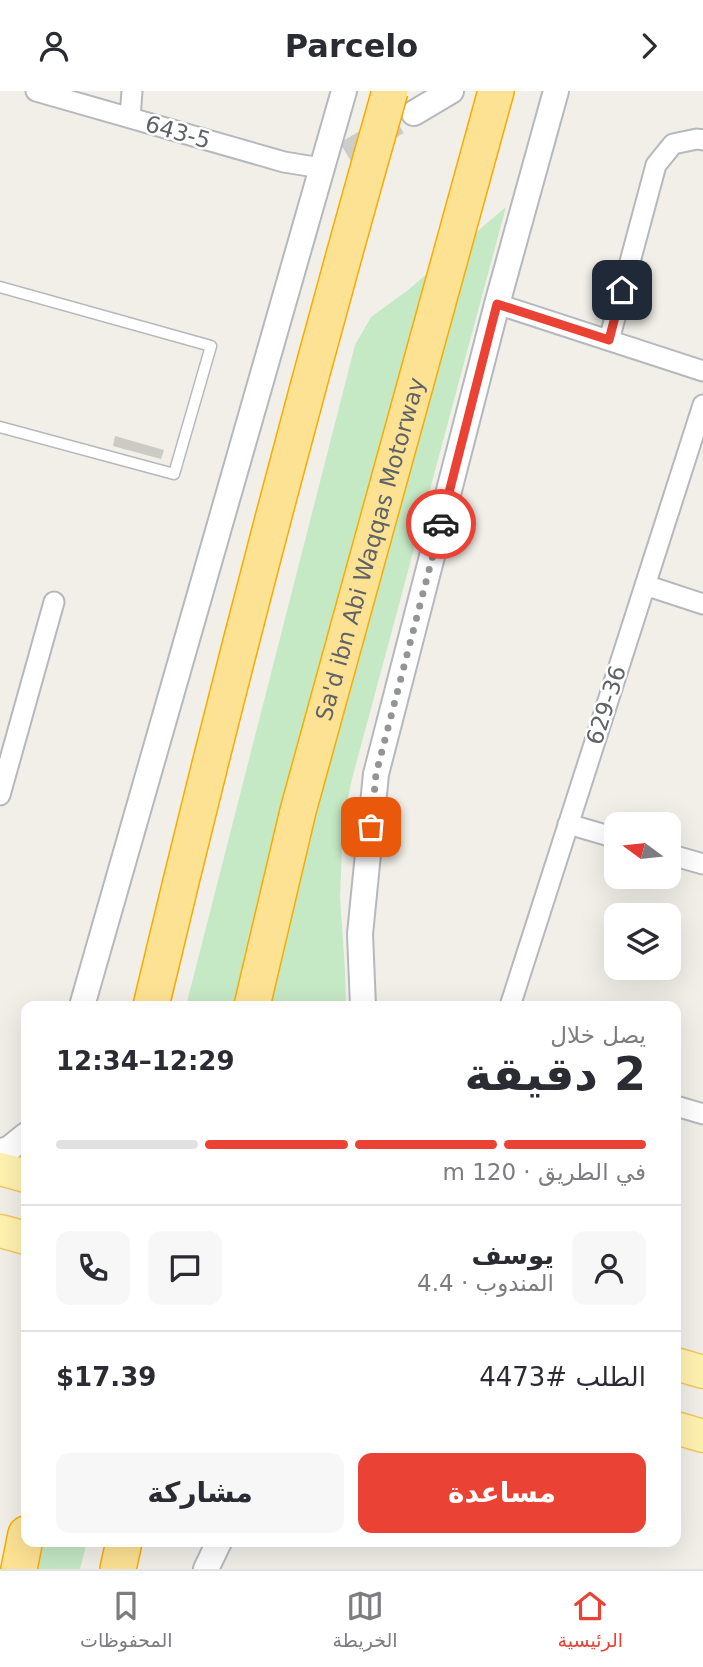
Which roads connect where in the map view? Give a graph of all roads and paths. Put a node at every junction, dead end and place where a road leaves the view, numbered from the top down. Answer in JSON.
{"nodes":[{"id":1,"x":36,"y":91,"type":"edge"},
{"id":2,"x":132,"y":91,"type":"edge"},
{"id":3,"x":344,"y":91,"type":"edge"},
{"id":4,"x":451,"y":91,"type":"edge"},
{"id":5,"x":496,"y":91,"type":"edge"},
{"id":6,"x":556,"y":91,"type":"edge"},
{"id":7,"x":402,"y":102,"type":"edge"},
{"id":8,"x":130,"y":118,"type":"junction"},
{"id":9,"x":703,"y":140,"type":"edge"},
{"id":10,"x":346,"y":153,"type":"tunnel mouth"},
{"id":11,"x":321,"y":168,"type":"junction"},
{"id":12,"x":0,"y":287,"type":"edge"},
{"id":13,"x":497,"y":304,"type":"junction"},
{"id":14,"x":609,"y":340,"type":"junction"},
{"id":15,"x":703,"y":371,"type":"edge"},
{"id":16,"x":703,"y":404,"type":"edge"},
{"id":17,"x":0,"y":427,"type":"edge"},
{"id":18,"x":645,"y":585,"type":"junction"},
{"id":19,"x":54,"y":602,"type":"dead end"},
{"id":20,"x":703,"y":604,"type":"edge"},
{"id":21,"x":0,"y":795,"type":"edge"},
{"id":22,"x":568,"y":824,"type":"junction"},
{"id":23,"x":604,"y":834,"type":"edge"},
{"id":24,"x":681,"y":858,"type":"edge"},
{"id":25,"x":703,"y":864,"type":"edge"},
{"id":26,"x":83,"y":1001,"type":"edge"},
{"id":27,"x":152,"y":1001,"type":"edge"},
{"id":28,"x":252,"y":1001,"type":"edge"},
{"id":29,"x":363,"y":1001,"type":"edge"},
{"id":30,"x":512,"y":1001,"type":"edge"},
{"id":31,"x":681,"y":1107,"type":"edge"},
{"id":32,"x":703,"y":1114,"type":"edge"},
{"id":33,"x":21,"y":1139,"type":"edge"},
{"id":34,"x":0,"y":1152,"type":"edge"},
{"id":35,"x":0,"y":1169,"type":"edge"},
{"id":36,"x":21,"y":1175,"type":"edge"},
{"id":37,"x":0,"y":1231,"type":"edge"},
{"id":38,"x":21,"y":1237,"type":"edge"},
{"id":39,"x":681,"y":1365,"type":"edge"},
{"id":40,"x":703,"y":1372,"type":"edge"},
{"id":41,"x":681,"y":1429,"type":"edge"},
{"id":42,"x":703,"y":1436,"type":"edge"},
{"id":43,"x":23,"y":1547,"type":"edge"},
{"id":44,"x":123,"y":1547,"type":"edge"},
{"id":45,"x":217,"y":1547,"type":"edge"},
{"id":46,"x":19,"y":1569,"type":"edge"},
{"id":47,"x":118,"y":1569,"type":"edge"},
{"id":48,"x":206,"y":1569,"type":"edge"}],
"edges":[{"from":1,"to":8,"type":"street","name":"643-5"},
{"from":2,"to":8,"type":"street"},
{"from":3,"to":11,"type":"street"},
{"from":4,"to":7,"type":"street"},
{"from":5,"to":28,"type":"highway","name":"Sa'd ibn Abi Waqqas Motorway"},
{"from":6,"to":13,"type":"street"},
{"from":7,"to":27,"type":"highway","bridge":true},
{"from":8,"to":11,"type":"street","name":"643-5"},
{"from":9,"to":14,"type":"street"},
{"from":10,"to":11,"type":"street"},
{"from":11,"to":26,"type":"street"},
{"from":12,"to":17,"type":"lane"},
{"from":13,"to":14,"type":"street"},
{"from":13,"to":29,"type":"street"},
{"from":14,"to":15,"type":"street"},
{"from":16,"to":18,"type":"street","name":"629-36"},
{"from":18,"to":20,"type":"street"},
{"from":18,"to":22,"type":"street","name":"629-36"},
{"from":19,"to":21,"type":"street"},
{"from":22,"to":23,"type":"street"},
{"from":22,"to":30,"type":"street","name":"629-36"},
{"from":24,"to":25,"type":"street"},
{"from":31,"to":32,"type":"street"},
{"from":33,"to":34,"type":"street"},
{"from":35,"to":36,"type":"main road"},
{"from":37,"to":38,"type":"main road"},
{"from":39,"to":40,"type":"main road"},
{"from":41,"to":42,"type":"main road"},
{"from":43,"to":46,"type":"highway"},
{"from":44,"to":47,"type":"highway"},
{"from":45,"to":48,"type":"street"}]}
